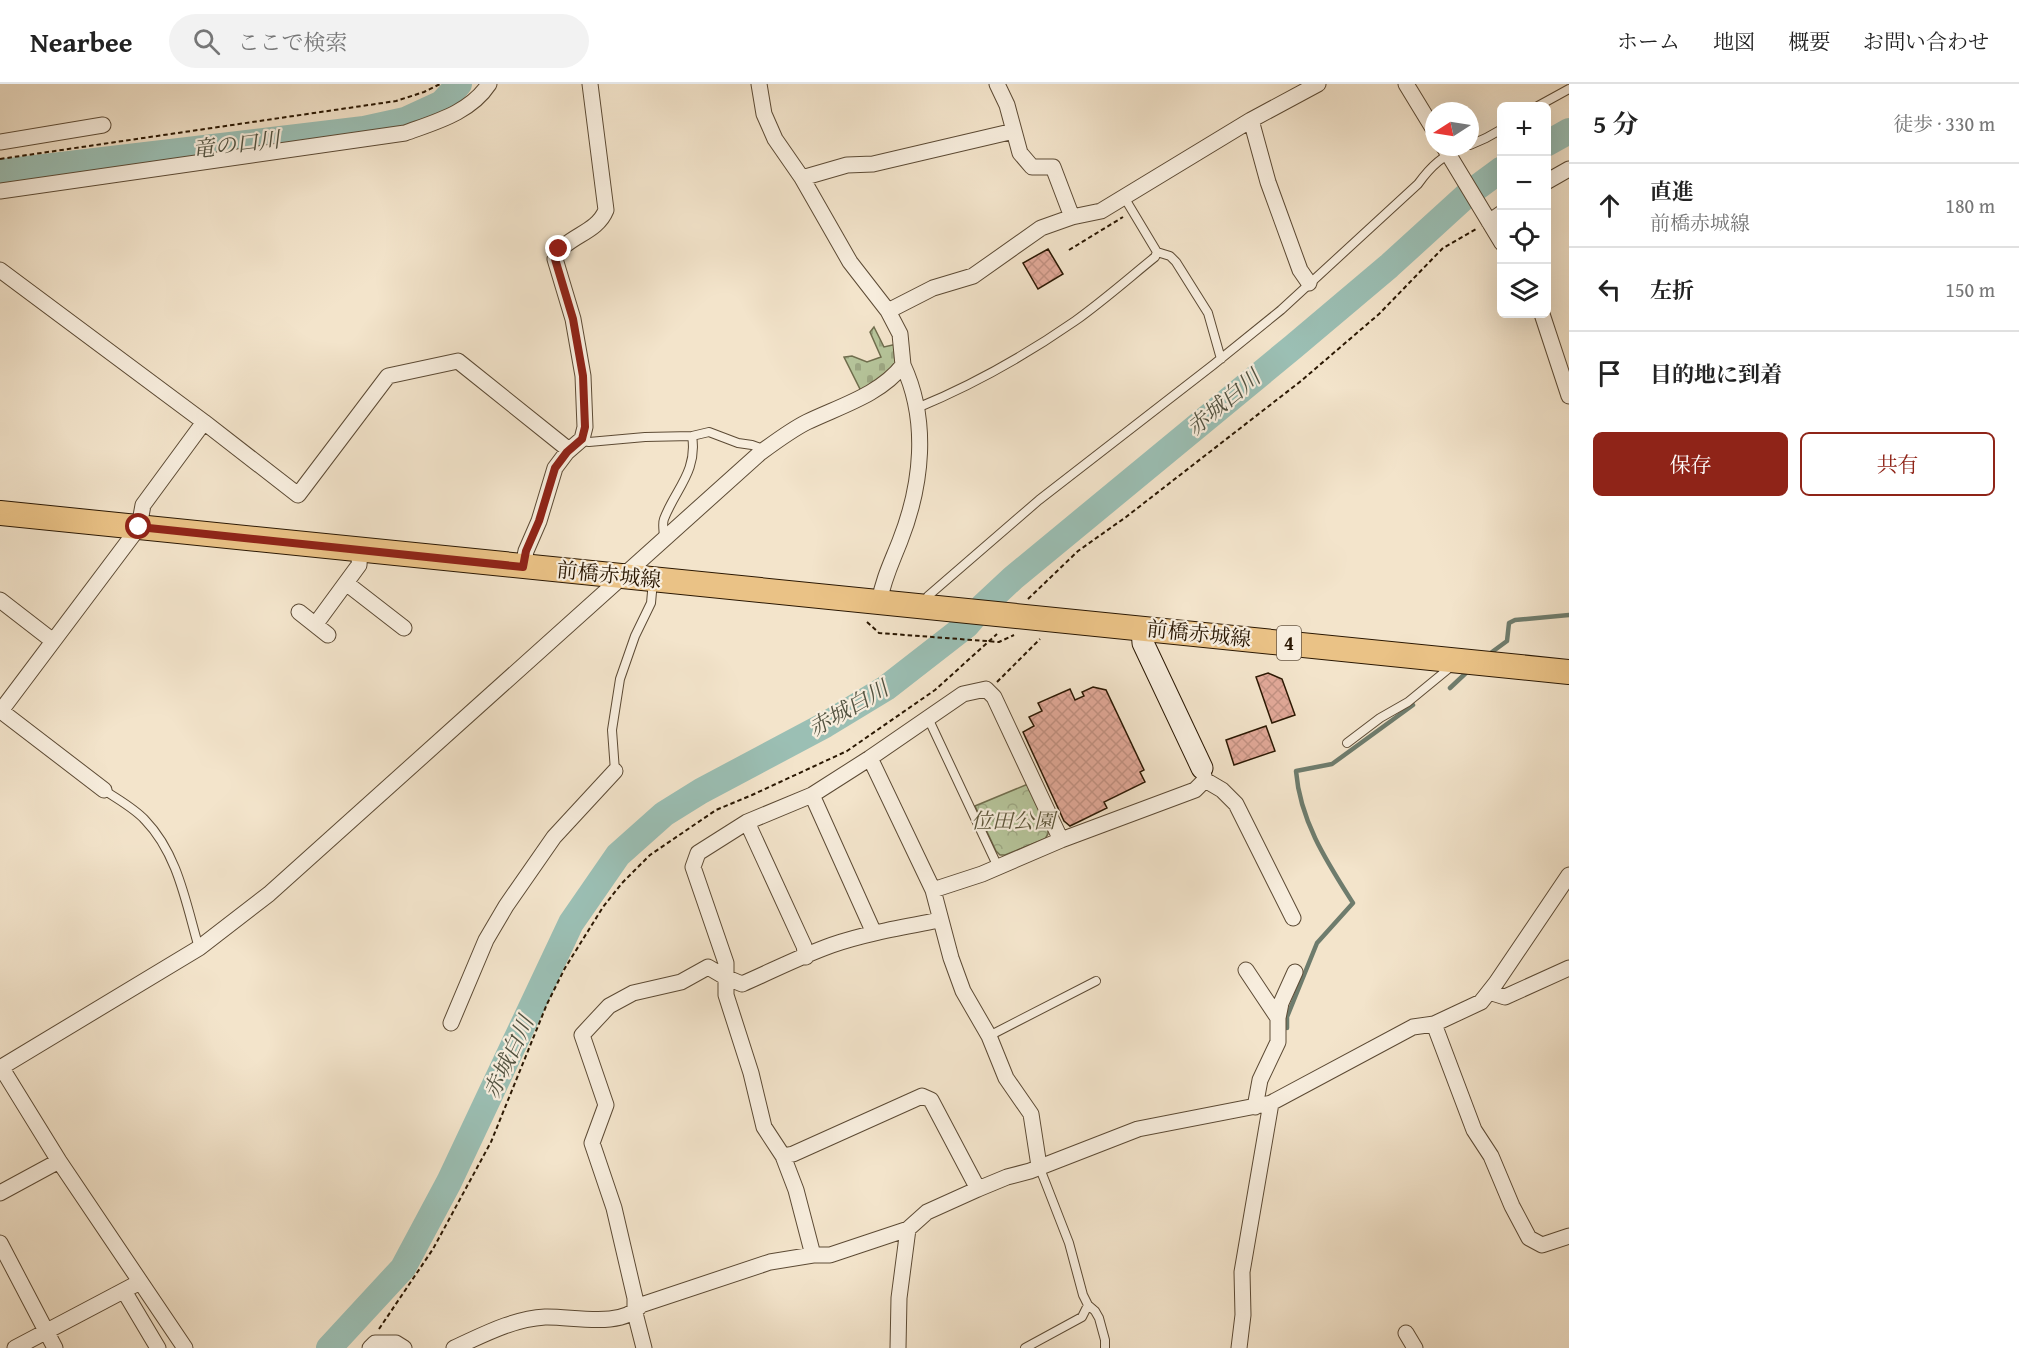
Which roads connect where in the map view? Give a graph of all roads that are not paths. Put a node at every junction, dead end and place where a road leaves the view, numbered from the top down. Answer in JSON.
{"nodes":[{"id":1,"x":489,"y":84,"type":"edge"},
{"id":2,"x":590,"y":84,"type":"edge"},
{"id":3,"x":759,"y":84,"type":"edge"},
{"id":4,"x":997,"y":84,"type":"edge"},
{"id":5,"x":1318,"y":84,"type":"edge"},
{"id":6,"x":1406,"y":84,"type":"edge"},
{"id":7,"x":1569,"y":89,"type":"edge"},
{"id":8,"x":1545,"y":102,"type":"edge"},
{"id":9,"x":1425,"y":115,"type":"edge"},
{"id":10,"x":1251,"y":120,"type":"junction"},
{"id":11,"x":103,"y":125,"type":"dead end"},
{"id":12,"x":1014,"y":131,"type":"junction"},
{"id":13,"x":1497,"y":132,"type":"edge"},
{"id":14,"x":1479,"y":141,"type":"edge"},
{"id":15,"x":0,"y":142,"type":"edge"},
{"id":16,"x":1444,"y":156,"type":"edge"},
{"id":17,"x":1450,"y":156,"type":"edge"},
{"id":18,"x":1569,"y":169,"type":"edge"},
{"id":19,"x":802,"y":178,"type":"junction"},
{"id":20,"x":1551,"y":179,"type":"edge"},
{"id":21,"x":0,"y":191,"type":"edge"},
{"id":22,"x":1124,"y":197,"type":"junction"},
{"id":23,"x":1072,"y":217,"type":"junction"},
{"id":24,"x":1492,"y":217,"type":"edge"},
{"id":25,"x":1157,"y":252,"type":"junction"},
{"id":26,"x":0,"y":270,"type":"edge"},
{"id":27,"x":1309,"y":283,"type":"junction"},
{"id":28,"x":888,"y":311,"type":"junction"},
{"id":29,"x":1543,"y":318,"type":"edge"},
{"id":30,"x":1221,"y":359,"type":"junction"},
{"id":31,"x":903,"y":365,"type":"junction"},
{"id":32,"x":1569,"y":396,"type":"edge"},
{"id":33,"x":918,"y":408,"type":"junction"},
{"id":34,"x":204,"y":422,"type":"junction"},
{"id":35,"x":692,"y":436,"type":"junction"},
{"id":36,"x":574,"y":445,"type":"junction"},
{"id":37,"x":764,"y":450,"type":"junction"},
{"id":38,"x":0,"y":513,"type":"edge"},
{"id":39,"x":139,"y":527,"type":"junction"},
{"id":40,"x":664,"y":539,"type":"junction"},
{"id":41,"x":360,"y":550,"type":"junction"},
{"id":42,"x":523,"y":567,"type":"junction"},
{"id":43,"x":623,"y":577,"type":"junction"},
{"id":44,"x":654,"y":580,"type":"junction"},
{"id":45,"x":346,"y":583,"type":"junction"},
{"id":46,"x":0,"y":600,"type":"edge"},
{"id":47,"x":927,"y":607,"type":"junction"},
{"id":48,"x":872,"y":611,"type":"junction"},
{"id":49,"x":299,"y":612,"type":"dead end"},
{"id":50,"x":315,"y":625,"type":"junction"},
{"id":51,"x":404,"y":628,"type":"dead end"},
{"id":52,"x":1142,"y":628,"type":"junction"},
{"id":53,"x":328,"y":635,"type":"dead end"},
{"id":54,"x":53,"y":641,"type":"junction"},
{"id":55,"x":1454,"y":660,"type":"junction"},
{"id":56,"x":1569,"y":672,"type":"edge"},
{"id":57,"x":0,"y":711,"type":"edge"},
{"id":58,"x":928,"y":718,"type":"junction"},
{"id":59,"x":1347,"y":743,"type":"dead end"},
{"id":60,"x":870,"y":758,"type":"junction"},
{"id":61,"x":615,"y":771,"type":"joint"},
{"id":62,"x":1203,"y":774,"type":"junction"},
{"id":63,"x":104,"y":790,"type":"joint"},
{"id":64,"x":812,"y":795,"type":"junction"},
{"id":65,"x":747,"y":822,"type":"junction"},
{"id":66,"x":1061,"y":840,"type":"junction"},
{"id":67,"x":998,"y":867,"type":"junction"},
{"id":68,"x":1569,"y":875,"type":"edge"},
{"id":69,"x":933,"y":890,"type":"junction"},
{"id":70,"x":1293,"y":918,"type":"dead end"},
{"id":71,"x":940,"y":920,"type":"junction"},
{"id":72,"x":874,"y":933,"type":"junction"},
{"id":73,"x":199,"y":948,"type":"junction"},
{"id":74,"x":806,"y":957,"type":"junction"},
{"id":75,"x":1569,"y":968,"type":"edge"},
{"id":76,"x":1246,"y":970,"type":"dead end"},
{"id":77,"x":1295,"y":972,"type":"dead end"},
{"id":78,"x":725,"y":977,"type":"junction"},
{"id":79,"x":1096,"y":981,"type":"dead end"},
{"id":80,"x":1489,"y":992,"type":"junction"},
{"id":81,"x":1278,"y":1018,"type":"junction"},
{"id":82,"x":451,"y":1023,"type":"dead end"},
{"id":83,"x":1434,"y":1024,"type":"junction"},
{"id":84,"x":989,"y":1036,"type":"junction"},
{"id":85,"x":1,"y":1068,"type":"edge"},
{"id":86,"x":1271,"y":1103,"type":"junction"},
{"id":87,"x":1254,"y":1107,"type":"junction"},
{"id":88,"x":783,"y":1156,"type":"junction"},
{"id":89,"x":59,"y":1161,"type":"junction"},
{"id":90,"x":1039,"y":1166,"type":"junction"},
{"id":91,"x":978,"y":1189,"type":"junction"},
{"id":92,"x":0,"y":1193,"type":"edge"},
{"id":93,"x":908,"y":1229,"type":"junction"},
{"id":94,"x":1569,"y":1236,"type":"edge"},
{"id":95,"x":0,"y":1242,"type":"edge"},
{"id":96,"x":813,"y":1255,"type":"junction"},
{"id":97,"x":140,"y":1282,"type":"junction"},
{"id":98,"x":124,"y":1291,"type":"junction"},
{"id":99,"x":1088,"y":1305,"type":"junction"},
{"id":100,"x":634,"y":1313,"type":"junction"},
{"id":101,"x":46,"y":1332,"type":"junction"},
{"id":102,"x":1406,"y":1333,"type":"dead end"},
{"id":103,"x":373,"y":1346,"type":"edge"},
{"id":104,"x":15,"y":1348,"type":"edge"},
{"id":105,"x":55,"y":1348,"type":"edge"},
{"id":106,"x":158,"y":1348,"type":"edge"},
{"id":107,"x":185,"y":1348,"type":"edge"},
{"id":108,"x":404,"y":1348,"type":"edge"},
{"id":109,"x":454,"y":1348,"type":"edge"},
{"id":110,"x":644,"y":1348,"type":"edge"},
{"id":111,"x":898,"y":1348,"type":"edge"},
{"id":112,"x":1025,"y":1348,"type":"edge"},
{"id":113,"x":1105,"y":1348,"type":"edge"},
{"id":114,"x":1239,"y":1348,"type":"edge"},
{"id":115,"x":1415,"y":1348,"type":"edge"}],
"edges":[{"from":1,"to":21,"type":"street"},
{"from":2,"to":36,"type":"street"},
{"from":3,"to":19,"type":"street"},
{"from":4,"to":12,"type":"street"},
{"from":5,"to":10,"type":"street"},
{"from":6,"to":9,"type":"street"},
{"from":7,"to":8,"type":"lane"},
{"from":10,"to":22,"type":"street"},
{"from":10,"to":27,"type":"street"},
{"from":11,"to":15,"type":"street"},
{"from":12,"to":19,"type":"street"},
{"from":12,"to":23,"type":"street"},
{"from":13,"to":14,"type":"lane"},
{"from":16,"to":27,"type":"lane"},
{"from":17,"to":24,"type":"street"},
{"from":18,"to":20,"type":"street"},
{"from":19,"to":28,"type":"street"},
{"from":22,"to":23,"type":"street"},
{"from":22,"to":25,"type":"lane"},
{"from":23,"to":28,"type":"street"},
{"from":25,"to":30,"type":"lane"},
{"from":25,"to":33,"type":"lane"},
{"from":26,"to":34,"type":"street"},
{"from":27,"to":30,"type":"lane"},
{"from":28,"to":31,"type":"street"},
{"from":29,"to":32,"type":"street"},
{"from":30,"to":47,"type":"lane"},
{"from":31,"to":33,"type":"street"},
{"from":31,"to":37,"type":"street"},
{"from":33,"to":48,"type":"street"},
{"from":34,"to":36,"type":"street"},
{"from":34,"to":39,"type":"street"},
{"from":35,"to":36,"type":"lane"},
{"from":35,"to":37,"type":"lane"},
{"from":35,"to":40,"type":"lane"},
{"from":36,"to":42,"type":"street"},
{"from":37,"to":40,"type":"street"},
{"from":38,"to":39,"type":"main road","name":"前橋赤城線","number":"4"},
{"from":39,"to":41,"type":"main road","name":"前橋赤城線","number":"4"},
{"from":39,"to":54,"type":"street"},
{"from":40,"to":43,"type":"street"},
{"from":41,"to":42,"type":"main road","name":"前橋赤城線","number":"4"},
{"from":41,"to":45,"type":"street"},
{"from":42,"to":43,"type":"main road","name":"前橋赤城線","number":"4"},
{"from":43,"to":44,"type":"main road","name":"前橋赤城線","number":"4"},
{"from":43,"to":73,"type":"street"},
{"from":44,"to":48,"type":"main road","name":"前橋赤城線","number":"4"},
{"from":44,"to":61,"type":"lane"},
{"from":45,"to":50,"type":"street"},
{"from":45,"to":51,"type":"street"},
{"from":46,"to":54,"type":"street"},
{"from":47,"to":48,"type":"main road","name":"前橋赤城線","number":"4"},
{"from":47,"to":52,"type":"main road","name":"前橋赤城線","number":"4"},
{"from":49,"to":50,"type":"street"},
{"from":50,"to":53,"type":"street"},
{"from":52,"to":55,"type":"main road","name":"前橋赤城線","number":"4"},
{"from":52,"to":62,"type":"street"},
{"from":54,"to":57,"type":"street"},
{"from":55,"to":56,"type":"main road","name":"前橋赤城線","number":"4"},
{"from":55,"to":59,"type":"lane"},
{"from":57,"to":63,"type":"street"},
{"from":58,"to":60,"type":"street"},
{"from":58,"to":66,"type":"street"},
{"from":58,"to":67,"type":"lane"},
{"from":60,"to":64,"type":"street"},
{"from":60,"to":69,"type":"street"},
{"from":61,"to":82,"type":"street"},
{"from":62,"to":66,"type":"street"},
{"from":62,"to":70,"type":"street"},
{"from":63,"to":73,"type":"lane"},
{"from":64,"to":65,"type":"street"},
{"from":64,"to":72,"type":"street"},
{"from":65,"to":74,"type":"street"},
{"from":65,"to":78,"type":"street"},
{"from":66,"to":67,"type":"street"},
{"from":67,"to":69,"type":"street"},
{"from":68,"to":80,"type":"street"},
{"from":69,"to":71,"type":"street"},
{"from":71,"to":72,"type":"street"},
{"from":71,"to":84,"type":"street"},
{"from":72,"to":74,"type":"street"},
{"from":73,"to":85,"type":"street"},
{"from":74,"to":78,"type":"street"},
{"from":75,"to":80,"type":"street"},
{"from":76,"to":81,"type":"street"},
{"from":77,"to":81,"type":"street"},
{"from":78,"to":88,"type":"street"},
{"from":78,"to":100,"type":"street"},
{"from":79,"to":84,"type":"lane"},
{"from":80,"to":83,"type":"street"},
{"from":81,"to":87,"type":"street"},
{"from":83,"to":86,"type":"street"},
{"from":83,"to":94,"type":"street"},
{"from":84,"to":90,"type":"street"},
{"from":85,"to":89,"type":"street"},
{"from":86,"to":87,"type":"street"},
{"from":86,"to":114,"type":"street"},
{"from":87,"to":90,"type":"street"},
{"from":88,"to":91,"type":"street"},
{"from":88,"to":96,"type":"street"},
{"from":89,"to":92,"type":"street"},
{"from":89,"to":97,"type":"street"},
{"from":90,"to":91,"type":"street"},
{"from":90,"to":99,"type":"lane"},
{"from":91,"to":93,"type":"street"},
{"from":93,"to":96,"type":"street"},
{"from":93,"to":111,"type":"street"},
{"from":95,"to":101,"type":"street"},
{"from":96,"to":100,"type":"street"},
{"from":97,"to":98,"type":"street"},
{"from":97,"to":107,"type":"street"},
{"from":98,"to":101,"type":"street"},
{"from":98,"to":106,"type":"street"},
{"from":99,"to":112,"type":"lane"},
{"from":99,"to":113,"type":"lane"},
{"from":100,"to":109,"type":"street"},
{"from":100,"to":110,"type":"street"},
{"from":101,"to":104,"type":"street"},
{"from":101,"to":105,"type":"street"},
{"from":102,"to":115,"type":"street"},
{"from":103,"to":108,"type":"street"}]}
